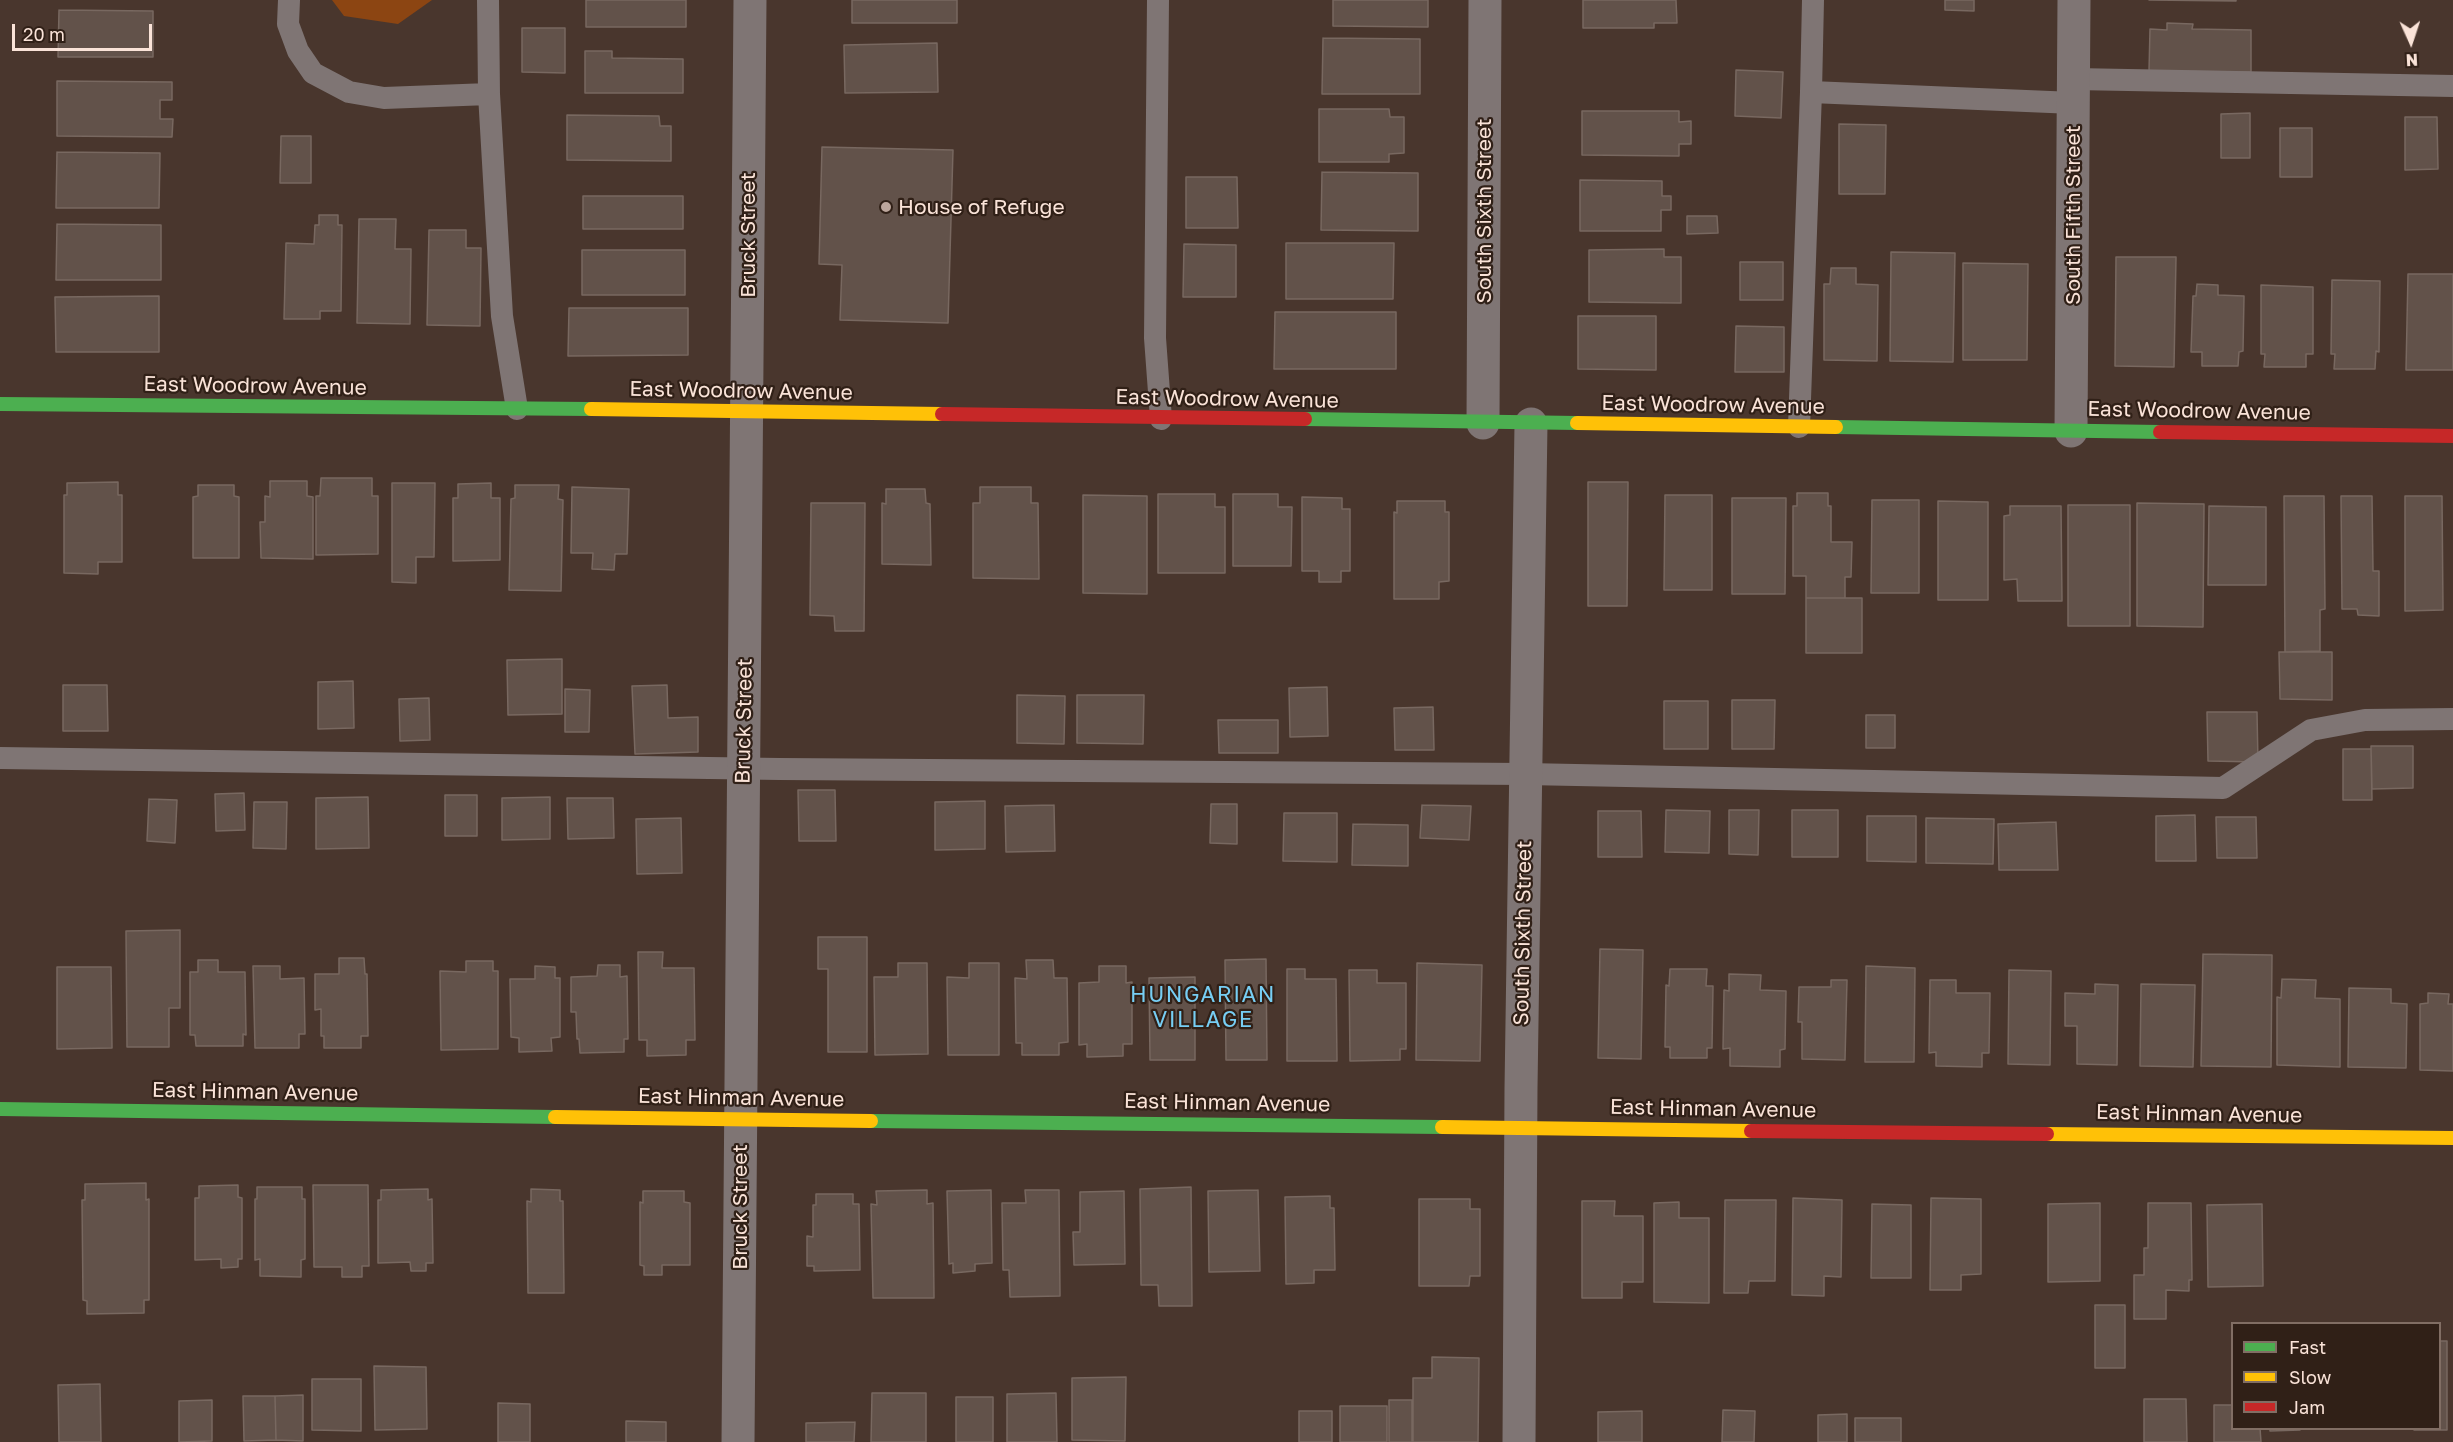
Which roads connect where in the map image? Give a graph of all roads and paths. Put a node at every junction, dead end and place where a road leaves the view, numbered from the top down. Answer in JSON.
{"nodes":[{"id":1,"x":289,"y":0,"type":"edge"},
{"id":2,"x":488,"y":0,"type":"edge"},
{"id":3,"x":750,"y":0,"type":"edge"},
{"id":4,"x":1158,"y":0,"type":"edge"},
{"id":5,"x":1485,"y":0,"type":"edge"},
{"id":6,"x":1813,"y":0,"type":"edge"},
{"id":7,"x":2074,"y":0,"type":"edge"},
{"id":8,"x":2453,"y":86,"type":"edge"},
{"id":9,"x":2074,"y":91,"type":"junction"},
{"id":10,"x":1811,"y":92,"type":"junction"},
{"id":11,"x":489,"y":94,"type":"junction"},
{"id":12,"x":0,"y":404,"type":"edge"},
{"id":13,"x":517,"y":409,"type":"junction"},
{"id":14,"x":747,"y":411,"type":"junction"},
{"id":15,"x":1161,"y":419,"type":"junction"},
{"id":16,"x":1483,"y":423,"type":"junction"},
{"id":17,"x":1531,"y":424,"type":"junction"},
{"id":18,"x":1799,"y":427,"type":"junction"},
{"id":19,"x":2071,"y":431,"type":"junction"},
{"id":20,"x":2453,"y":436,"type":"edge"},
{"id":21,"x":2453,"y":719,"type":"edge"},
{"id":22,"x":0,"y":758,"type":"edge"},
{"id":23,"x":743,"y":769,"type":"junction"},
{"id":24,"x":1526,"y":774,"type":"junction"},
{"id":25,"x":0,"y":1109,"type":"edge"},
{"id":26,"x":740,"y":1120,"type":"junction"},
{"id":27,"x":1521,"y":1128,"type":"junction"},
{"id":28,"x":2453,"y":1138,"type":"edge"},
{"id":29,"x":738,"y":1442,"type":"edge"},
{"id":30,"x":1519,"y":1442,"type":"edge"}],
"edges":[{"from":1,"to":11,"type":"lane"},
{"from":2,"to":11,"type":"lane"},
{"from":3,"to":14,"type":"street","name":"Bruck Street"},
{"from":4,"to":15,"type":"lane"},
{"from":5,"to":16,"type":"street","name":"South Sixth Street"},
{"from":6,"to":10,"type":"lane"},
{"from":7,"to":9,"type":"street","name":"South Fifth Street"},
{"from":8,"to":9,"type":"lane"},
{"from":9,"to":10,"type":"lane"},
{"from":9,"to":19,"type":"street","name":"South Fifth Street"},
{"from":10,"to":18,"type":"lane"},
{"from":11,"to":13,"type":"lane"},
{"from":12,"to":13,"type":"street","name":"East Woodrow Avenue"},
{"from":13,"to":14,"type":"street","name":"East Woodrow Avenue"},
{"from":14,"to":15,"type":"street","name":"East Woodrow Avenue"},
{"from":14,"to":23,"type":"street","name":"Bruck Street"},
{"from":15,"to":16,"type":"street","name":"East Woodrow Avenue"},
{"from":16,"to":17,"type":"street","name":"East Woodrow Avenue"},
{"from":17,"to":18,"type":"street","name":"East Woodrow Avenue"},
{"from":17,"to":24,"type":"street","name":"South Sixth Street"},
{"from":18,"to":19,"type":"street","name":"East Woodrow Avenue"},
{"from":19,"to":20,"type":"street","name":"East Woodrow Avenue"},
{"from":21,"to":24,"type":"lane"},
{"from":22,"to":23,"type":"lane"},
{"from":23,"to":24,"type":"lane"},
{"from":23,"to":26,"type":"street","name":"Bruck Street"},
{"from":24,"to":27,"type":"street","name":"South Sixth Street"},
{"from":25,"to":26,"type":"street","name":"East Hinman Avenue"},
{"from":26,"to":27,"type":"street","name":"East Hinman Avenue"},
{"from":26,"to":29,"type":"street","name":"Bruck Street"},
{"from":27,"to":28,"type":"street","name":"East Hinman Avenue"},
{"from":27,"to":30,"type":"street","name":"South Sixth Street"}]}
